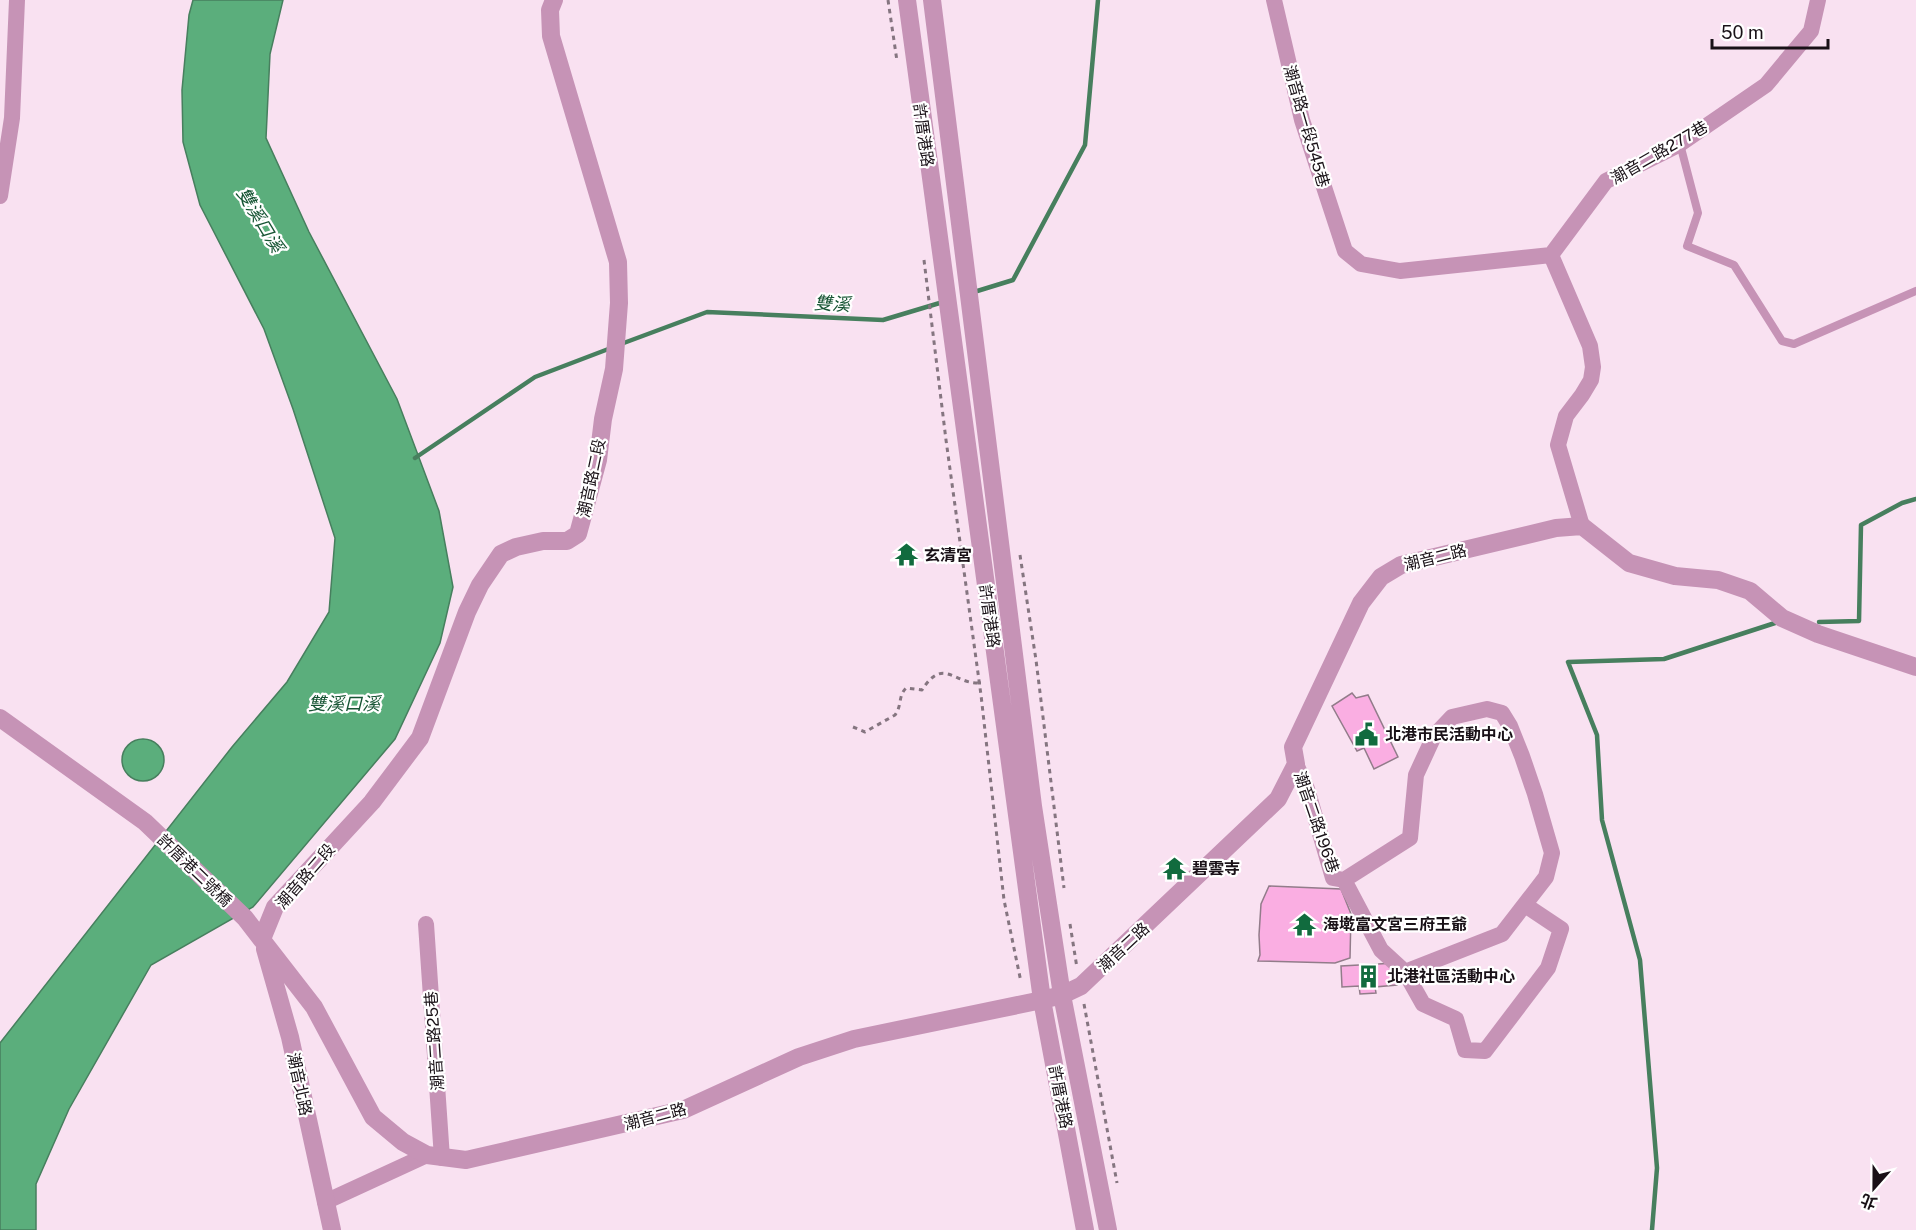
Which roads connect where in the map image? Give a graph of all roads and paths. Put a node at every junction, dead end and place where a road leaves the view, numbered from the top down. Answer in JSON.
{"nodes":[{"id":1,"x":17,"y":0,"type":"edge"},
{"id":2,"x":554,"y":0,"type":"edge"},
{"id":3,"x":907,"y":0,"type":"edge"},
{"id":4,"x":932,"y":0,"type":"edge"},
{"id":5,"x":1274,"y":0,"type":"edge"},
{"id":6,"x":1818,"y":0,"type":"edge"},
{"id":7,"x":1680,"y":144,"type":"junction"},
{"id":8,"x":0,"y":196,"type":"edge"},
{"id":9,"x":1551,"y":255,"type":"junction"},
{"id":10,"x":936,"y":290,"type":"junction"},
{"id":11,"x":1916,"y":291,"type":"edge"},
{"id":12,"x":939,"y":313,"type":"junction"},
{"id":13,"x":1582,"y":526,"type":"junction"},
{"id":14,"x":1019,"y":547,"type":"dead end"},
{"id":15,"x":1916,"y":667,"type":"edge"},
{"id":16,"x":980,"y":683,"type":"dead end"},
{"id":17,"x":0,"y":718,"type":"edge"},
{"id":18,"x":853,"y":728,"type":"dead end"},
{"id":19,"x":1296,"y":764,"type":"junction"},
{"id":20,"x":1344,"y":880,"type":"junction"},
{"id":21,"x":1064,"y":890,"type":"dead end"},
{"id":22,"x":1525,"y":905,"type":"junction"},
{"id":23,"x":245,"y":918,"type":"joint"},
{"id":24,"x":1069,"y":923,"type":"dead end"},
{"id":25,"x":426,"y":924,"type":"dead end"},
{"id":26,"x":262,"y":939,"type":"junction"},
{"id":27,"x":1405,"y":972,"type":"junction"},
{"id":28,"x":1080,"y":986,"type":"junction"},
{"id":29,"x":1062,"y":995,"type":"junction"},
{"id":30,"x":1042,"y":1000,"type":"junction"},
{"id":31,"x":434,"y":1157,"type":"junction"},
{"id":32,"x":1118,"y":1184,"type":"dead end"},
{"id":33,"x":326,"y":1202,"type":"junction"},
{"id":34,"x":332,"y":1230,"type":"edge"},
{"id":35,"x":1085,"y":1230,"type":"edge"},
{"id":36,"x":1108,"y":1230,"type":"edge"}],
"edges":[{"from":1,"to":8,"type":"street"},
{"from":2,"to":26,"type":"street","name":"潮音路二段"},
{"from":3,"to":10,"type":"street","name":"許厝港路"},
{"from":4,"to":29,"type":"street","name":"許厝港路"},
{"from":5,"to":9,"type":"street","name":"潮音路一段545巷"},
{"from":6,"to":7,"type":"street","name":"潮音二路277巷"},
{"from":7,"to":9,"type":"street","name":"潮音二路277巷"},
{"from":7,"to":11,"type":"lane"},
{"from":9,"to":13,"type":"street"},
{"from":10,"to":12,"type":"street","name":"許厝港路"},
{"from":10,"to":12,"type":"path"},
{"from":12,"to":30,"type":"street","name":"許厝港路"},
{"from":13,"to":15,"type":"street"},
{"from":13,"to":19,"type":"street","name":"潮音二路"},
{"from":14,"to":21,"type":"path"},
{"from":16,"to":18,"type":"path"},
{"from":17,"to":23,"type":"street","name":"許厝港二號橋"},
{"from":19,"to":20,"type":"street","name":"潮音二路196巷"},
{"from":19,"to":28,"type":"street","name":"潮音二路"},
{"from":20,"to":22,"type":"street"},
{"from":20,"to":27,"type":"street","name":"潮音二路196巷"},
{"from":22,"to":27,"type":"street"},
{"from":22,"to":27,"type":"street","name":"潮音二路196巷"},
{"from":23,"to":26,"type":"street","name":"潮音二路"},
{"from":24,"to":28,"type":"path"},
{"from":25,"to":31,"type":"street","name":"潮音二路25巷"},
{"from":26,"to":31,"type":"street","name":"潮音二路"},
{"from":26,"to":33,"type":"street","name":"潮音北路"},
{"from":28,"to":29,"type":"street","name":"潮音二路"},
{"from":28,"to":32,"type":"path"},
{"from":29,"to":30,"type":"street","name":"潮音二路"},
{"from":29,"to":36,"type":"street","name":"許厝港路"},
{"from":30,"to":31,"type":"street","name":"潮音二路"},
{"from":30,"to":35,"type":"street","name":"許厝港路"},
{"from":31,"to":33,"type":"street"},
{"from":33,"to":34,"type":"street","name":"潮音北路"}]}
